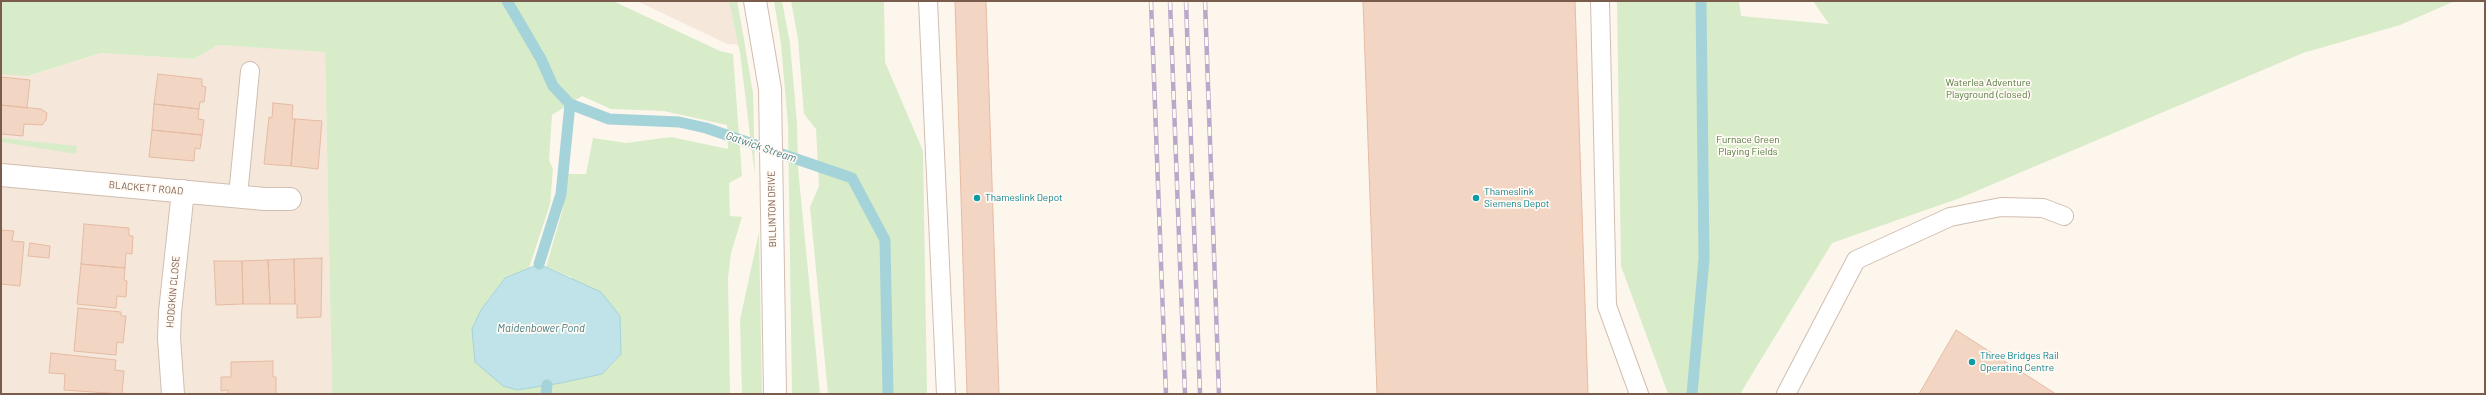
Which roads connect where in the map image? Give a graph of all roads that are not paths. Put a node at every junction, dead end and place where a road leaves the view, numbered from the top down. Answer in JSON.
{"nodes":[{"id":1,"x":755,"y":1,"type":"edge"},
{"id":2,"x":928,"y":1,"type":"edge"},
{"id":3,"x":1600,"y":1,"type":"edge"},
{"id":4,"x":250,"y":71,"type":"dead end"},
{"id":5,"x":1,"y":175,"type":"edge"},
{"id":6,"x":183,"y":191,"type":"junction"},
{"id":7,"x":238,"y":196,"type":"junction"},
{"id":8,"x":290,"y":198,"type":"dead end"},
{"id":9,"x":2064,"y":216,"type":"dead end"},
{"id":10,"x":173,"y":394,"type":"edge"},
{"id":11,"x":775,"y":394,"type":"edge"},
{"id":12,"x":946,"y":394,"type":"edge"},
{"id":13,"x":1639,"y":394,"type":"edge"},
{"id":14,"x":1786,"y":394,"type":"edge"}],
"edges":[{"from":1,"to":11,"type":"street","name":"BILLINTON DRIVE"},
{"from":2,"to":12,"type":"lane"},
{"from":3,"to":13,"type":"lane"},
{"from":4,"to":7,"type":"lane"},
{"from":5,"to":6,"type":"street","name":"BLACKETT ROAD"},
{"from":6,"to":7,"type":"street","name":"BLACKETT ROAD"},
{"from":6,"to":10,"type":"street","name":"HODGKIN CLOSE"},
{"from":7,"to":8,"type":"street","name":"BLACKETT ROAD"},
{"from":9,"to":14,"type":"lane"}]}
